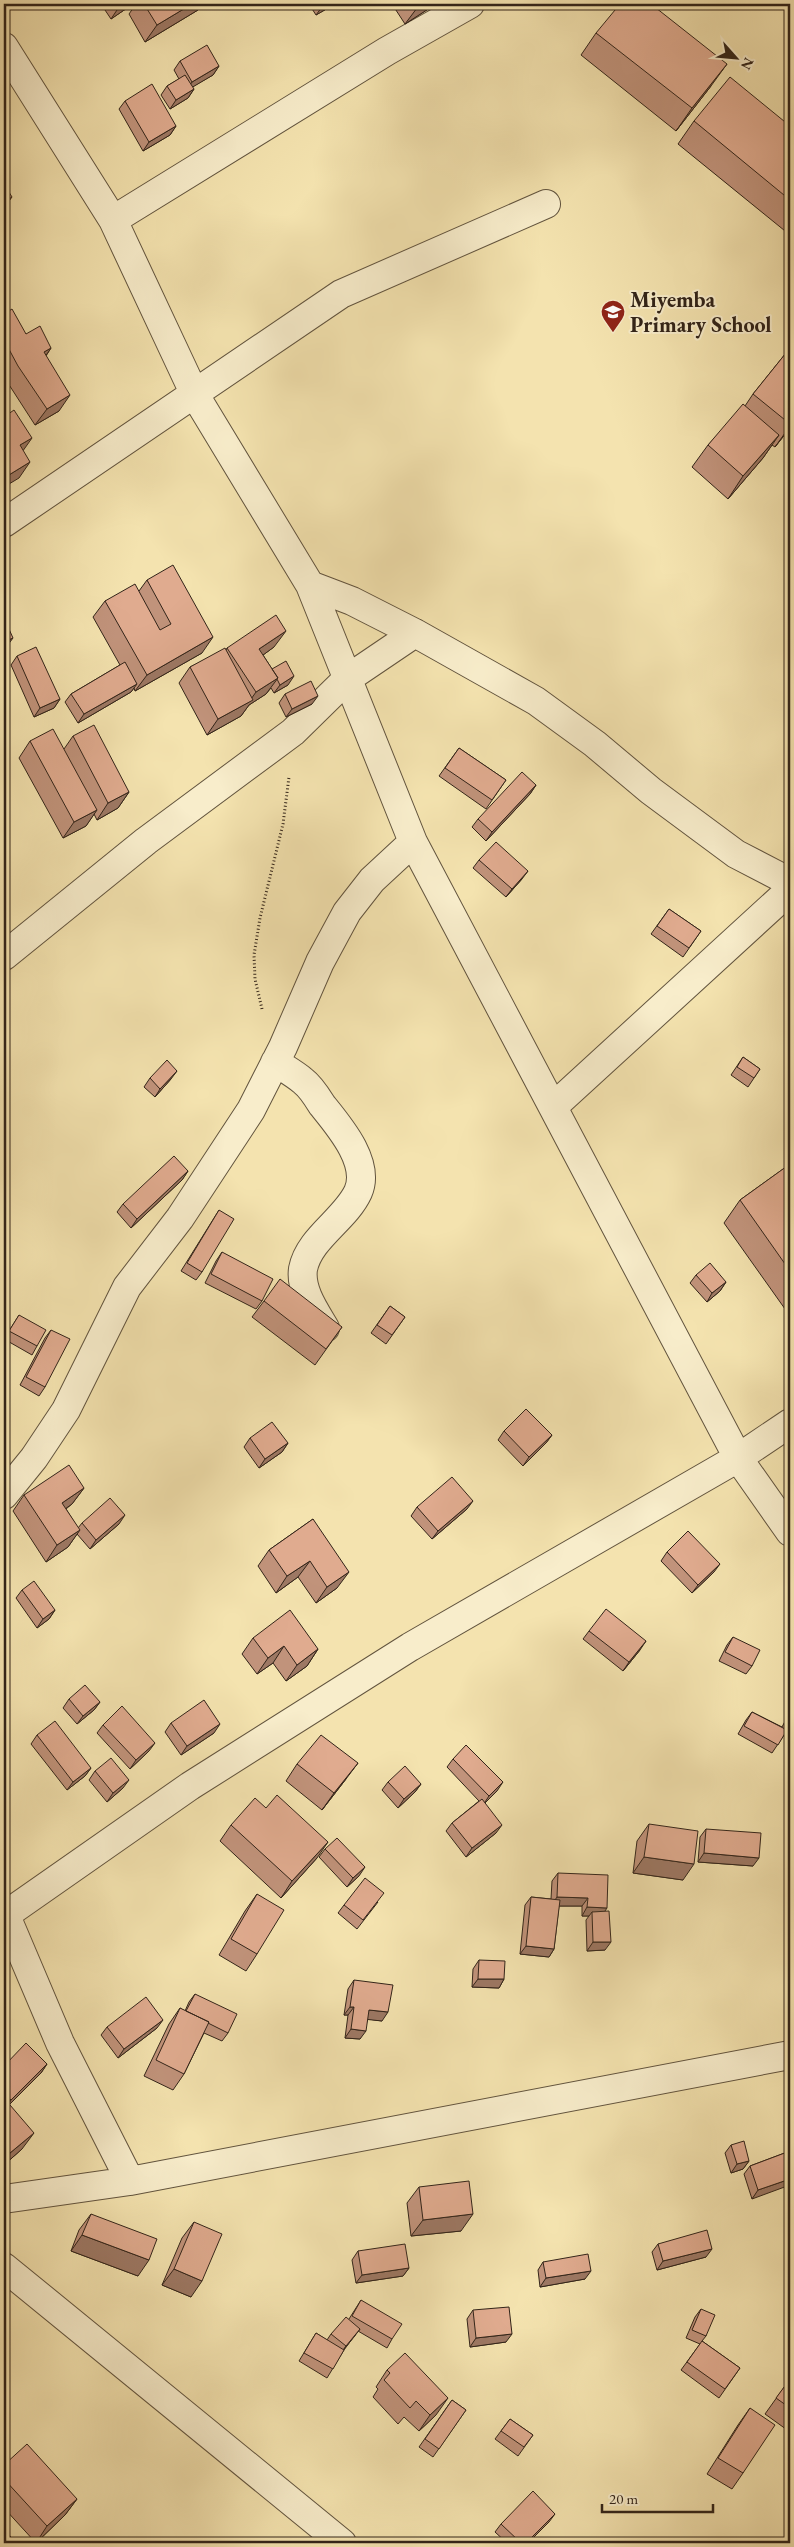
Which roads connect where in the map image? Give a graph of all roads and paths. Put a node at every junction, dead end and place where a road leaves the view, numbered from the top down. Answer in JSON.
{"nodes":[{"id":1,"x":470,"y":4,"type":"edge"},
{"id":2,"x":4,"y":47,"type":"edge"},
{"id":3,"x":546,"y":204,"type":"dead end"},
{"id":4,"x":113,"y":220,"type":"junction"},
{"id":5,"x":195,"y":395,"type":"junction"},
{"id":6,"x":4,"y":523,"type":"edge"},
{"id":7,"x":310,"y":585,"type":"junction"},
{"id":8,"x":415,"y":633,"type":"junction"},
{"id":9,"x":347,"y":679,"type":"junction"},
{"id":10,"x":293,"y":732,"type":"junction"},
{"id":11,"x":413,"y":842,"type":"junction"},
{"id":12,"x":790,"y":882,"type":"edge"},
{"id":13,"x":790,"y":890,"type":"edge"},
{"id":14,"x":4,"y":956,"type":"edge"},
{"id":15,"x":277,"y":1059,"type":"junction"},
{"id":16,"x":553,"y":1107,"type":"junction"},
{"id":17,"x":325,"y":1328,"type":"edge"},
{"id":18,"x":790,"y":1423,"type":"edge"},
{"id":19,"x":738,"y":1458,"type":"junction"},
{"id":20,"x":4,"y":1495,"type":"edge"},
{"id":21,"x":790,"y":1532,"type":"edge"},
{"id":22,"x":4,"y":1914,"type":"edge"},
{"id":23,"x":790,"y":2055,"type":"edge"},
{"id":24,"x":130,"y":2182,"type":"junction"},
{"id":25,"x":4,"y":2199,"type":"edge"},
{"id":26,"x":4,"y":2267,"type":"edge"},
{"id":27,"x":342,"y":2543,"type":"edge"}],
"edges":[{"from":1,"to":4,"type":"street"},
{"from":2,"to":4,"type":"street"},
{"from":3,"to":5,"type":"street"},
{"from":4,"to":5,"type":"street"},
{"from":5,"to":6,"type":"street"},
{"from":5,"to":7,"type":"street"},
{"from":7,"to":8,"type":"street"},
{"from":7,"to":9,"type":"street"},
{"from":8,"to":9,"type":"street"},
{"from":8,"to":12,"type":"street"},
{"from":9,"to":10,"type":"street"},
{"from":9,"to":11,"type":"street"},
{"from":10,"to":14,"type":"street"},
{"from":10,"to":15,"type":"path"},
{"from":11,"to":15,"type":"street"},
{"from":11,"to":16,"type":"street"},
{"from":13,"to":16,"type":"street"},
{"from":15,"to":17,"type":"street"},
{"from":15,"to":20,"type":"street"},
{"from":16,"to":19,"type":"street"},
{"from":18,"to":19,"type":"street"},
{"from":19,"to":21,"type":"street"},
{"from":19,"to":22,"type":"street"},
{"from":22,"to":24,"type":"street"},
{"from":23,"to":24,"type":"street"},
{"from":24,"to":25,"type":"street"},
{"from":26,"to":27,"type":"street"}]}
